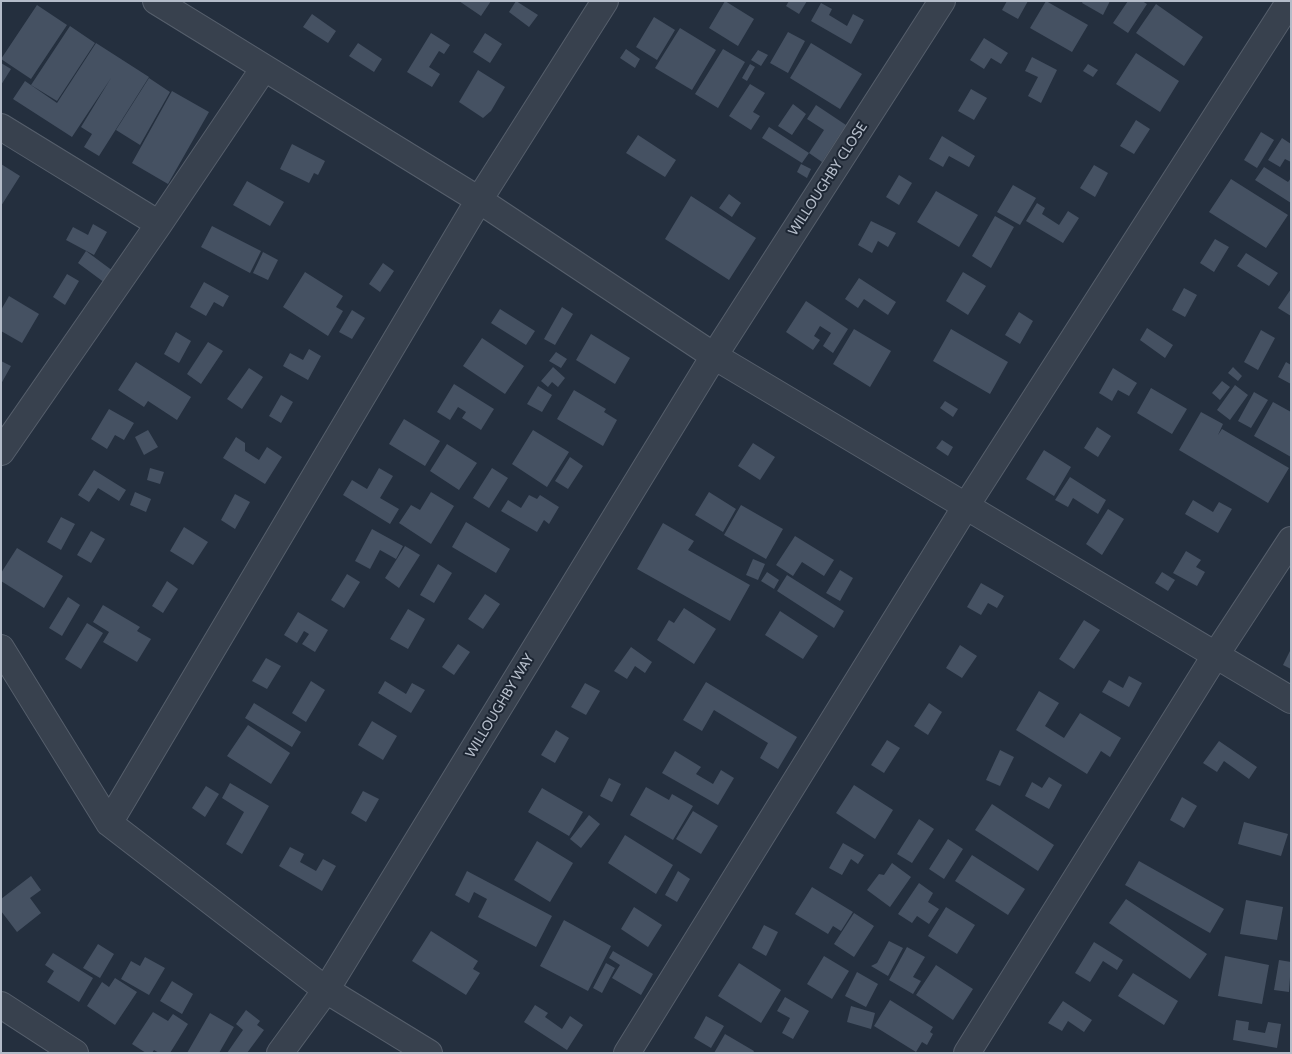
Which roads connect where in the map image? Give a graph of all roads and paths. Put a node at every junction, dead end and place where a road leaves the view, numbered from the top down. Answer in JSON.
{"nodes":[{"id":1,"x":156,"y":1,"type":"edge"},
{"id":2,"x":605,"y":1,"type":"edge"},
{"id":3,"x":942,"y":1,"type":"edge"},
{"id":4,"x":1290,"y":1,"type":"edge"},
{"id":5,"x":264,"y":68,"type":"junction"},
{"id":6,"x":1,"y":127,"type":"edge"},
{"id":7,"x":479,"y":200,"type":"junction"},
{"id":8,"x":159,"y":224,"type":"junction"},
{"id":9,"x":714,"y":356,"type":"junction"},
{"id":10,"x":1,"y":452,"type":"edge"},
{"id":11,"x":966,"y":506,"type":"junction"},
{"id":12,"x":1291,"y":540,"type":"edge"},
{"id":13,"x":1,"y":648,"type":"edge"},
{"id":14,"x":1215,"y":656,"type":"junction"},
{"id":15,"x":1291,"y":700,"type":"edge"},
{"id":16,"x":109,"y":823,"type":"junction"},
{"id":17,"x":326,"y":990,"type":"junction"},
{"id":18,"x":1,"y":1005,"type":"edge"},
{"id":19,"x":75,"y":1053,"type":"edge"},
{"id":20,"x":280,"y":1053,"type":"edge"},
{"id":21,"x":429,"y":1053,"type":"edge"},
{"id":22,"x":627,"y":1053,"type":"edge"},
{"id":23,"x":967,"y":1053,"type":"edge"}],
"edges":[{"from":1,"to":5,"type":"street"},
{"from":2,"to":7,"type":"street"},
{"from":3,"to":9,"type":"street","name":"WILLOUGHBY CLOSE"},
{"from":4,"to":11,"type":"street"},
{"from":5,"to":7,"type":"street"},
{"from":5,"to":8,"type":"street"},
{"from":6,"to":8,"type":"street"},
{"from":7,"to":9,"type":"street"},
{"from":7,"to":16,"type":"street"},
{"from":8,"to":10,"type":"street"},
{"from":9,"to":11,"type":"street"},
{"from":9,"to":17,"type":"street","name":"WILLOUGHBY WAY"},
{"from":11,"to":14,"type":"street"},
{"from":11,"to":22,"type":"street"},
{"from":12,"to":14,"type":"street"},
{"from":13,"to":16,"type":"street"},
{"from":14,"to":15,"type":"street"},
{"from":14,"to":23,"type":"street"},
{"from":16,"to":17,"type":"street"},
{"from":17,"to":20,"type":"street","name":"WILLOUGHBY WAY"},
{"from":17,"to":21,"type":"street"},
{"from":18,"to":19,"type":"street"}]}
